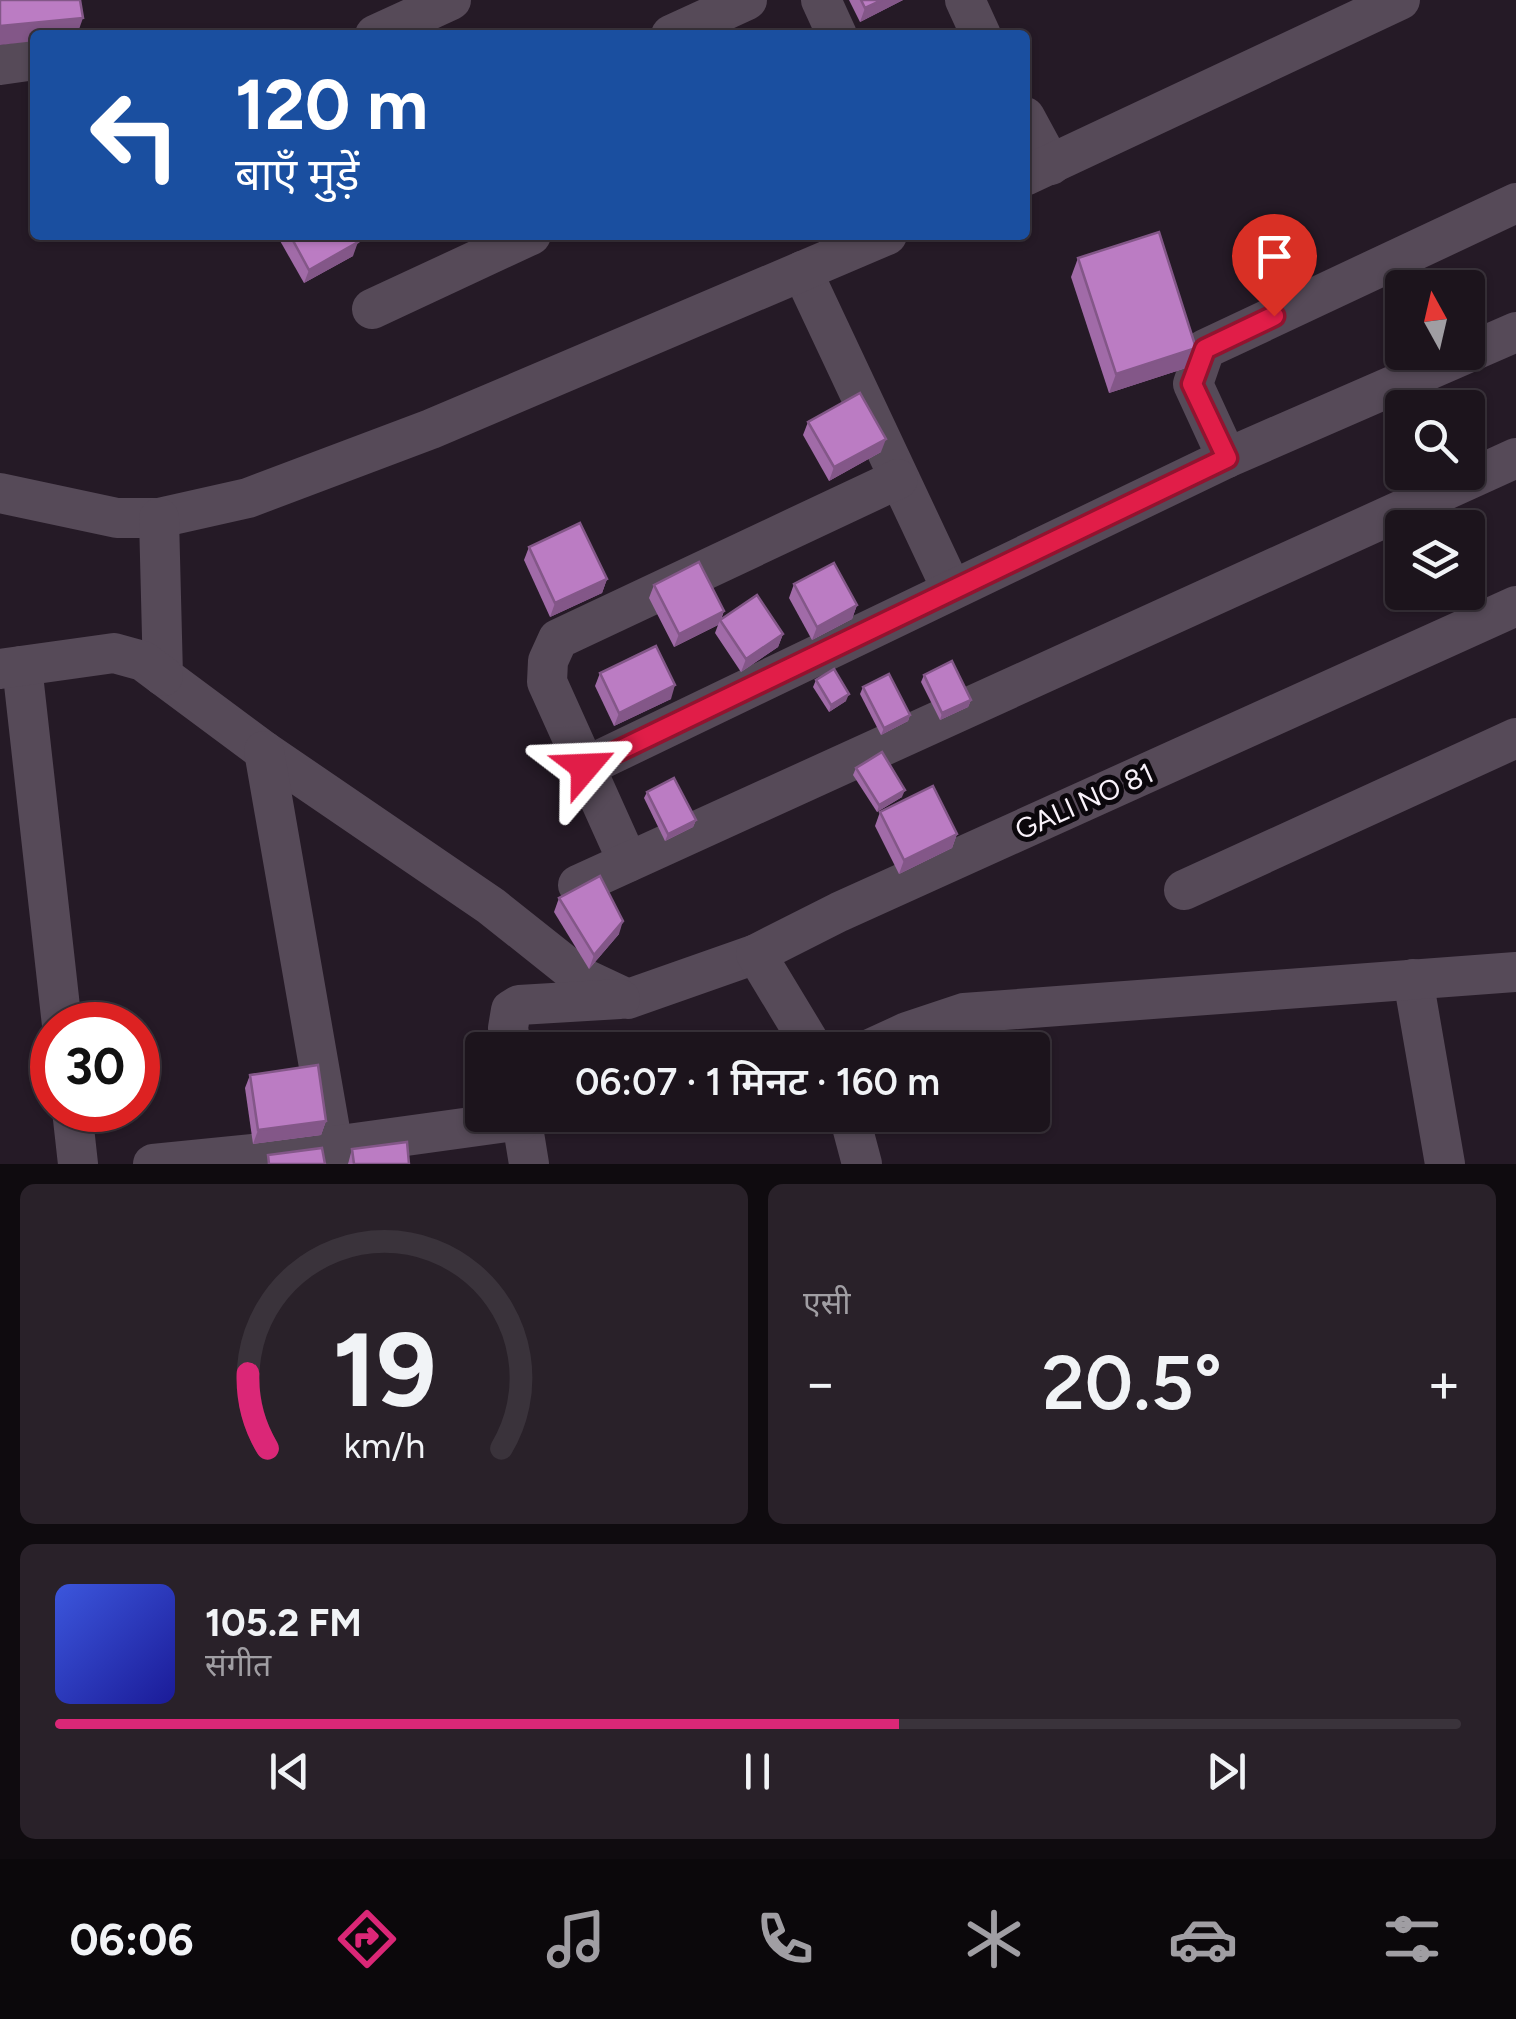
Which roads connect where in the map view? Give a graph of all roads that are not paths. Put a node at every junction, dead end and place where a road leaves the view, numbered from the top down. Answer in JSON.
{"nodes":[{"id":1,"x":450,"y":0,"type":"edge"},
{"id":2,"x":747,"y":0,"type":"edge"},
{"id":3,"x":821,"y":0,"type":"edge"},
{"id":4,"x":1400,"y":0,"type":"edge"},
{"id":5,"x":386,"y":30,"type":"edge"},
{"id":6,"x":682,"y":30,"type":"edge"},
{"id":7,"x":835,"y":30,"type":"edge"},
{"id":8,"x":30,"y":61,"type":"edge"},
{"id":9,"x":0,"y":64,"type":"edge"},
{"id":10,"x":1030,"y":138,"type":"edge"},
{"id":11,"x":1038,"y":171,"type":"edge"},
{"id":12,"x":1516,"y":203,"type":"edge"},
{"id":13,"x":520,"y":240,"type":"edge"},
{"id":14,"x":875,"y":240,"type":"edge"},
{"id":15,"x":802,"y":271,"type":"junction"},
{"id":16,"x":372,"y":310,"type":"dead end"},
{"id":17,"x":1516,"y":332,"type":"edge"},
{"id":18,"x":1227,"y":458,"type":"junction"},
{"id":19,"x":1516,"y":458,"type":"edge"},
{"id":20,"x":898,"y":479,"type":"junction"},
{"id":21,"x":0,"y":492,"type":"edge"},
{"id":22,"x":160,"y":518,"type":"junction"},
{"id":23,"x":951,"y":588,"type":"junction"},
{"id":24,"x":1516,"y":606,"type":"edge"},
{"id":25,"x":11,"y":668,"type":"edge"},
{"id":26,"x":163,"y":676,"type":"junction"},
{"id":27,"x":1516,"y":738,"type":"edge"},
{"id":28,"x":264,"y":750,"type":"junction"},
{"id":29,"x":585,"y":767,"type":"junction"},
{"id":30,"x":628,"y":862,"type":"junction"},
{"id":31,"x":578,"y":885,"type":"edge"},
{"id":32,"x":1184,"y":890,"type":"dead end"},
{"id":33,"x":756,"y":954,"type":"junction"},
{"id":34,"x":1516,"y":972,"type":"edge"},
{"id":35,"x":1413,"y":978,"type":"junction"},
{"id":36,"x":628,"y":999,"type":"junction"},
{"id":37,"x":59,"y":1002,"type":"edge"},
{"id":38,"x":509,"y":1032,"type":"edge"},
{"id":39,"x":803,"y":1032,"type":"edge"},
{"id":40,"x":906,"y":1032,"type":"edge"},
{"id":41,"x":465,"y":1128,"type":"edge"},
{"id":42,"x":74,"y":1132,"type":"edge"},
{"id":43,"x":524,"y":1132,"type":"edge"},
{"id":44,"x":853,"y":1132,"type":"edge"},
{"id":45,"x":334,"y":1155,"type":"edge"},
{"id":46,"x":78,"y":1164,"type":"edge"},
{"id":47,"x":153,"y":1164,"type":"edge"},
{"id":48,"x":529,"y":1164,"type":"edge"},
{"id":49,"x":862,"y":1164,"type":"edge"},
{"id":50,"x":1445,"y":1164,"type":"edge"}],
"edges":[{"from":1,"to":5,"type":"street"},
{"from":2,"to":6,"type":"street"},
{"from":3,"to":7,"type":"street"},
{"from":4,"to":11,"type":"street"},
{"from":8,"to":9,"type":"street"},
{"from":10,"to":11,"type":"street"},
{"from":12,"to":18,"type":"street"},
{"from":13,"to":16,"type":"street"},
{"from":14,"to":15,"type":"street"},
{"from":15,"to":20,"type":"street"},
{"from":15,"to":22,"type":"street"},
{"from":17,"to":18,"type":"street"},
{"from":18,"to":23,"type":"street"},
{"from":19,"to":30,"type":"street"},
{"from":20,"to":23,"type":"street"},
{"from":20,"to":29,"type":"street"},
{"from":21,"to":22,"type":"street"},
{"from":22,"to":26,"type":"street"},
{"from":23,"to":29,"type":"street"},
{"from":24,"to":33,"type":"street","name":"GALI NO 81"},
{"from":25,"to":26,"type":"street"},
{"from":25,"to":37,"type":"street"},
{"from":26,"to":28,"type":"street"},
{"from":27,"to":32,"type":"street"},
{"from":28,"to":36,"type":"street"},
{"from":28,"to":45,"type":"street"},
{"from":29,"to":30,"type":"street"},
{"from":30,"to":31,"type":"street"},
{"from":33,"to":36,"type":"street","name":"GALI NO 81"},
{"from":33,"to":39,"type":"street"},
{"from":34,"to":35,"type":"street"},
{"from":35,"to":40,"type":"street"},
{"from":35,"to":50,"type":"street"},
{"from":36,"to":38,"type":"street","name":"GALI NO 81"},
{"from":41,"to":45,"type":"street"},
{"from":42,"to":46,"type":"street"},
{"from":43,"to":48,"type":"street"},
{"from":44,"to":49,"type":"street"},
{"from":45,"to":47,"type":"street"}]}
